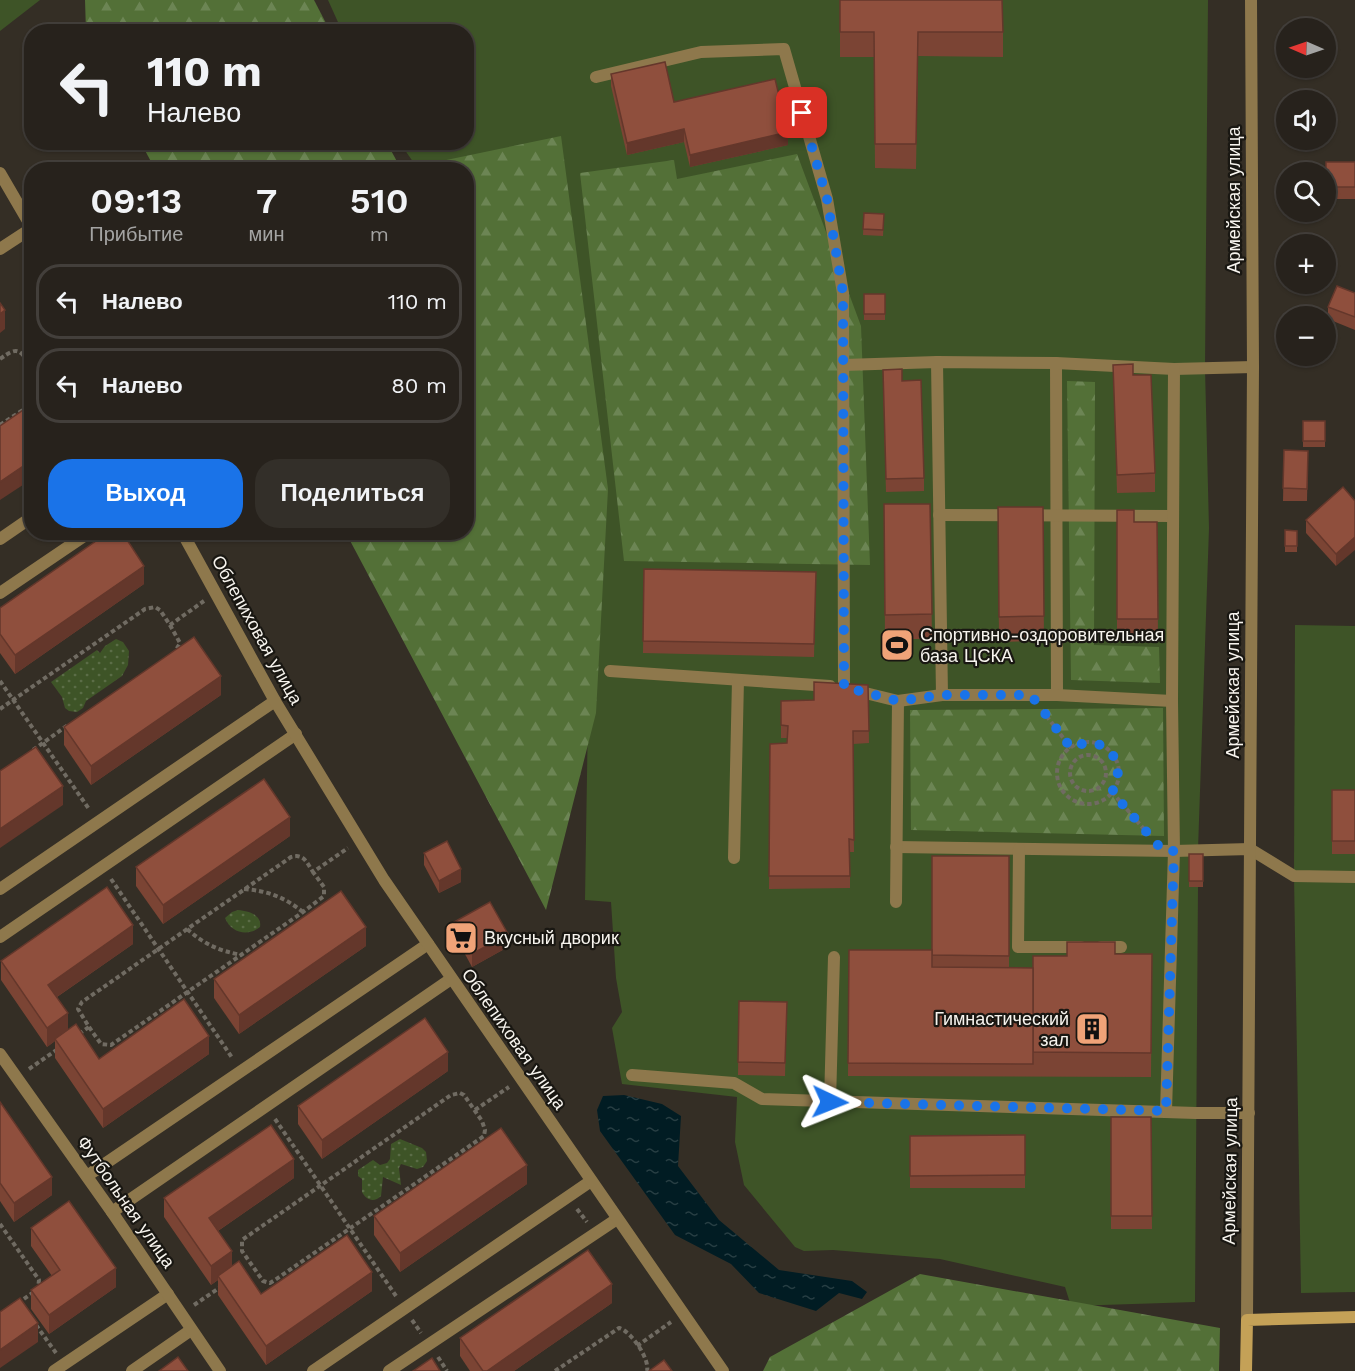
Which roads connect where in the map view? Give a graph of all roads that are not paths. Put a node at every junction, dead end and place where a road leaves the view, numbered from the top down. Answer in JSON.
{"nodes":[{"id":1,"x":1251,"y":0,"type":"edge"},
{"id":2,"x":596,"y":77,"type":"dead end"},
{"id":3,"x":0,"y":173,"type":"edge"},
{"id":4,"x":5,"y":192,"type":"edge"},
{"id":5,"x":24,"y":217,"type":"edge"},
{"id":6,"x":24,"y":233,"type":"edge"},
{"id":7,"x":0,"y":249,"type":"edge"},
{"id":8,"x":937,"y":362,"type":"junction"},
{"id":9,"x":1056,"y":363,"type":"junction"},
{"id":10,"x":844,"y":366,"type":"junction"},
{"id":11,"x":1253,"y":368,"type":"junction"},
{"id":12,"x":1174,"y":369,"type":"junction"},
{"id":13,"x":939,"y":515,"type":"junction"},
{"id":14,"x":1056,"y":515,"type":"junction"},
{"id":15,"x":1173,"y":516,"type":"junction"},
{"id":16,"x":24,"y":522,"type":"edge"},
{"id":17,"x":0,"y":539,"type":"edge"},
{"id":18,"x":78,"y":540,"type":"edge"},
{"id":19,"x":186,"y":540,"type":"edge"},
{"id":20,"x":0,"y":593,"type":"edge"},
{"id":21,"x":610,"y":671,"type":"dead end"},
{"id":22,"x":738,"y":681,"type":"junction"},
{"id":23,"x":844,"y":687,"type":"junction"},
{"id":24,"x":942,"y":695,"type":"junction"},
{"id":25,"x":1057,"y":695,"type":"junction"},
{"id":26,"x":275,"y":701,"type":"junction"},
{"id":27,"x":898,"y":701,"type":"junction"},
{"id":28,"x":1172,"y":701,"type":"junction"},
{"id":29,"x":296,"y":734,"type":"junction"},
{"id":30,"x":896,"y":847,"type":"junction"},
{"id":31,"x":1019,"y":849,"type":"junction"},
{"id":32,"x":1250,"y":849,"type":"junction"},
{"id":33,"x":1169,"y":851,"type":"junction"},
{"id":34,"x":734,"y":858,"type":"dead end"},
{"id":35,"x":1355,"y":877,"type":"edge"},
{"id":36,"x":0,"y":889,"type":"edge"},
{"id":37,"x":896,"y":902,"type":"dead end"},
{"id":38,"x":0,"y":937,"type":"edge"},
{"id":39,"x":428,"y":944,"type":"junction"},
{"id":40,"x":1121,"y":947,"type":"dead end"},
{"id":41,"x":834,"y":957,"type":"dead end"},
{"id":42,"x":451,"y":979,"type":"junction"},
{"id":43,"x":0,"y":1054,"type":"edge"},
{"id":44,"x":632,"y":1075,"type":"dead end"},
{"id":45,"x":830,"y":1102,"type":"junction"},
{"id":46,"x":1166,"y":1111,"type":"junction"},
{"id":47,"x":1249,"y":1113,"type":"junction"},
{"id":48,"x":87,"y":1176,"type":"junction"},
{"id":49,"x":591,"y":1181,"type":"junction"},
{"id":50,"x":112,"y":1212,"type":"junction"},
{"id":51,"x":617,"y":1219,"type":"junction"},
{"id":52,"x":168,"y":1294,"type":"junction"},
{"id":53,"x":1355,"y":1317,"type":"edge"},
{"id":54,"x":1247,"y":1320,"type":"junction"},
{"id":55,"x":191,"y":1330,"type":"junction"},
{"id":56,"x":58,"y":1368,"type":"edge"},
{"id":57,"x":132,"y":1371,"type":"edge"},
{"id":58,"x":220,"y":1371,"type":"edge"},
{"id":59,"x":313,"y":1371,"type":"edge"},
{"id":60,"x":389,"y":1371,"type":"edge"},
{"id":61,"x":723,"y":1371,"type":"edge"},
{"id":62,"x":1246,"y":1371,"type":"edge"}],
"edges":[{"from":1,"to":11,"type":"street","name":"Армейская улица"},
{"from":2,"to":10,"type":"street"},
{"from":3,"to":4,"type":"street"},
{"from":4,"to":5,"type":"street"},
{"from":6,"to":7,"type":"street"},
{"from":8,"to":9,"type":"street"},
{"from":8,"to":10,"type":"street"},
{"from":8,"to":13,"type":"street"},
{"from":9,"to":12,"type":"street"},
{"from":9,"to":14,"type":"street"},
{"from":10,"to":23,"type":"street"},
{"from":11,"to":12,"type":"street"},
{"from":11,"to":32,"type":"street","name":"Армейская улица"},
{"from":12,"to":15,"type":"street"},
{"from":13,"to":14,"type":"street"},
{"from":13,"to":24,"type":"street"},
{"from":14,"to":15,"type":"street"},
{"from":14,"to":25,"type":"street"},
{"from":15,"to":28,"type":"street"},
{"from":16,"to":17,"type":"street"},
{"from":18,"to":20,"type":"street"},
{"from":19,"to":26,"type":"street","name":"Облепиховая улица"},
{"from":21,"to":22,"type":"street"},
{"from":22,"to":23,"type":"street"},
{"from":22,"to":34,"type":"street"},
{"from":23,"to":27,"type":"street"},
{"from":24,"to":25,"type":"street"},
{"from":24,"to":27,"type":"street"},
{"from":25,"to":28,"type":"street"},
{"from":26,"to":29,"type":"street","name":"Облепиховая улица"},
{"from":26,"to":36,"type":"street"},
{"from":27,"to":30,"type":"street"},
{"from":28,"to":33,"type":"street"},
{"from":29,"to":38,"type":"street"},
{"from":29,"to":39,"type":"street","name":"Облепиховая улица"},
{"from":30,"to":31,"type":"street"},
{"from":30,"to":37,"type":"street"},
{"from":31,"to":33,"type":"street"},
{"from":31,"to":40,"type":"street"},
{"from":32,"to":33,"type":"street"},
{"from":32,"to":35,"type":"street"},
{"from":32,"to":47,"type":"street","name":"Армейская улица"},
{"from":33,"to":46,"type":"street"},
{"from":39,"to":42,"type":"street","name":"Облепиховая улица"},
{"from":39,"to":48,"type":"street"},
{"from":41,"to":45,"type":"street"},
{"from":42,"to":49,"type":"street","name":"Облепиховая улица"},
{"from":42,"to":50,"type":"street"},
{"from":43,"to":48,"type":"street","name":"Футбольная улица"},
{"from":44,"to":45,"type":"street"},
{"from":45,"to":46,"type":"street"},
{"from":46,"to":47,"type":"street"},
{"from":47,"to":54,"type":"street","name":"Армейская улица"},
{"from":48,"to":50,"type":"street","name":"Футбольная улица"},
{"from":49,"to":51,"type":"street","name":"Облепиховая улица"},
{"from":49,"to":59,"type":"street"},
{"from":50,"to":52,"type":"street","name":"Футбольная улица"},
{"from":51,"to":60,"type":"street"},
{"from":51,"to":61,"type":"street","name":"Облепиховая улица"},
{"from":52,"to":55,"type":"street","name":"Футбольная улица"},
{"from":52,"to":56,"type":"street"},
{"from":53,"to":54,"type":"street"},
{"from":54,"to":62,"type":"street","name":"Армейская улица"},
{"from":55,"to":57,"type":"street"},
{"from":55,"to":58,"type":"street","name":"Футбольная улица"}]}
